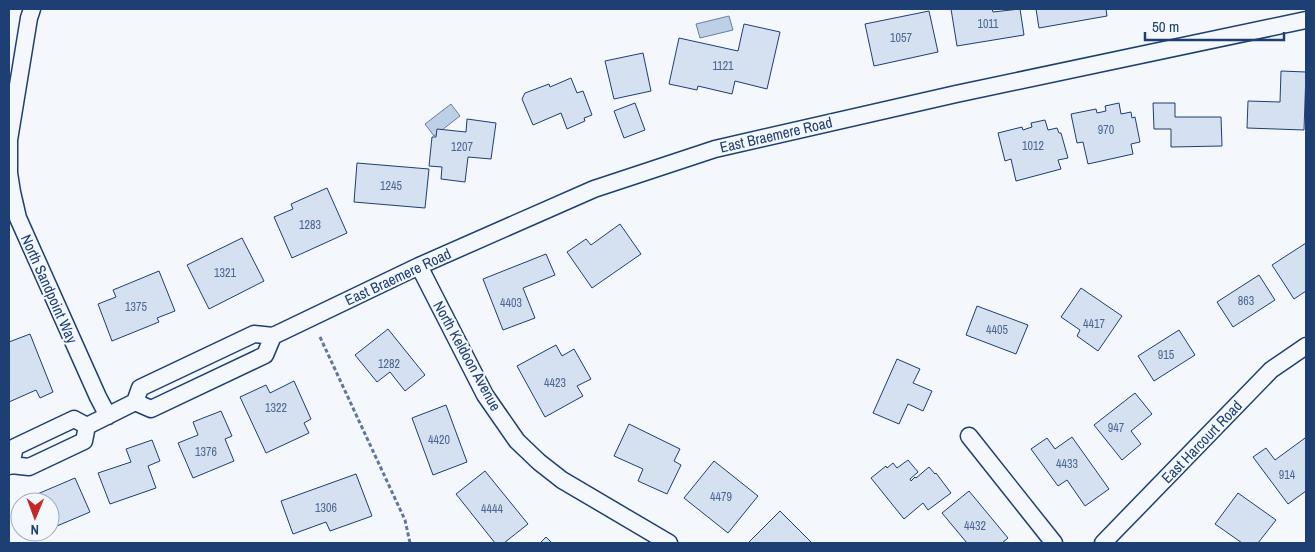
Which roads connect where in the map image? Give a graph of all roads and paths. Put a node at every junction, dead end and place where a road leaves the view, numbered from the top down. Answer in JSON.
{"nodes":[{"id":1,"x":32,"y":9,"type":"edge"},
{"id":2,"x":1306,"y":20,"type":"edge"},
{"id":3,"x":419,"y":266,"type":"junction"},
{"id":4,"x":273,"y":336,"type":"junction"},
{"id":5,"x":320,"y":337,"type":"dead end"},
{"id":6,"x":1306,"y":346,"type":"edge"},
{"id":7,"x":135,"y":402,"type":"junction"},
{"id":8,"x":108,"y":416,"type":"junction"},
{"id":9,"x":87,"y":426,"type":"junction"},
{"id":10,"x":970,"y":436,"type":"dead end"},
{"id":11,"x":10,"y":465,"type":"edge"},
{"id":12,"x":410,"y":543,"type":"edge"},
{"id":13,"x":669,"y":543,"type":"edge"},
{"id":14,"x":1054,"y":543,"type":"edge"},
{"id":15,"x":1103,"y":543,"type":"edge"}],
"edges":[{"from":1,"to":8,"type":"street","name":"North Sandpoint Way"},
{"from":2,"to":3,"type":"street","name":"East Braemere Road"},
{"from":3,"to":4,"type":"street","name":"East Braemere Road"},
{"from":3,"to":13,"type":"street","name":"North Keldoon Avenue"},
{"from":4,"to":7,"type":"street","name":"East Braemere Road"},
{"from":4,"to":7,"type":"street"},
{"from":5,"to":12,"type":"path"},
{"from":6,"to":15,"type":"street","name":"East Harcourt Road"},
{"from":7,"to":8,"type":"street","name":"East Braemere Road"},
{"from":8,"to":9,"type":"street","name":"East Braemere Road"},
{"from":9,"to":11,"type":"street"},
{"from":9,"to":11,"type":"street"},
{"from":10,"to":14,"type":"street"}]}
